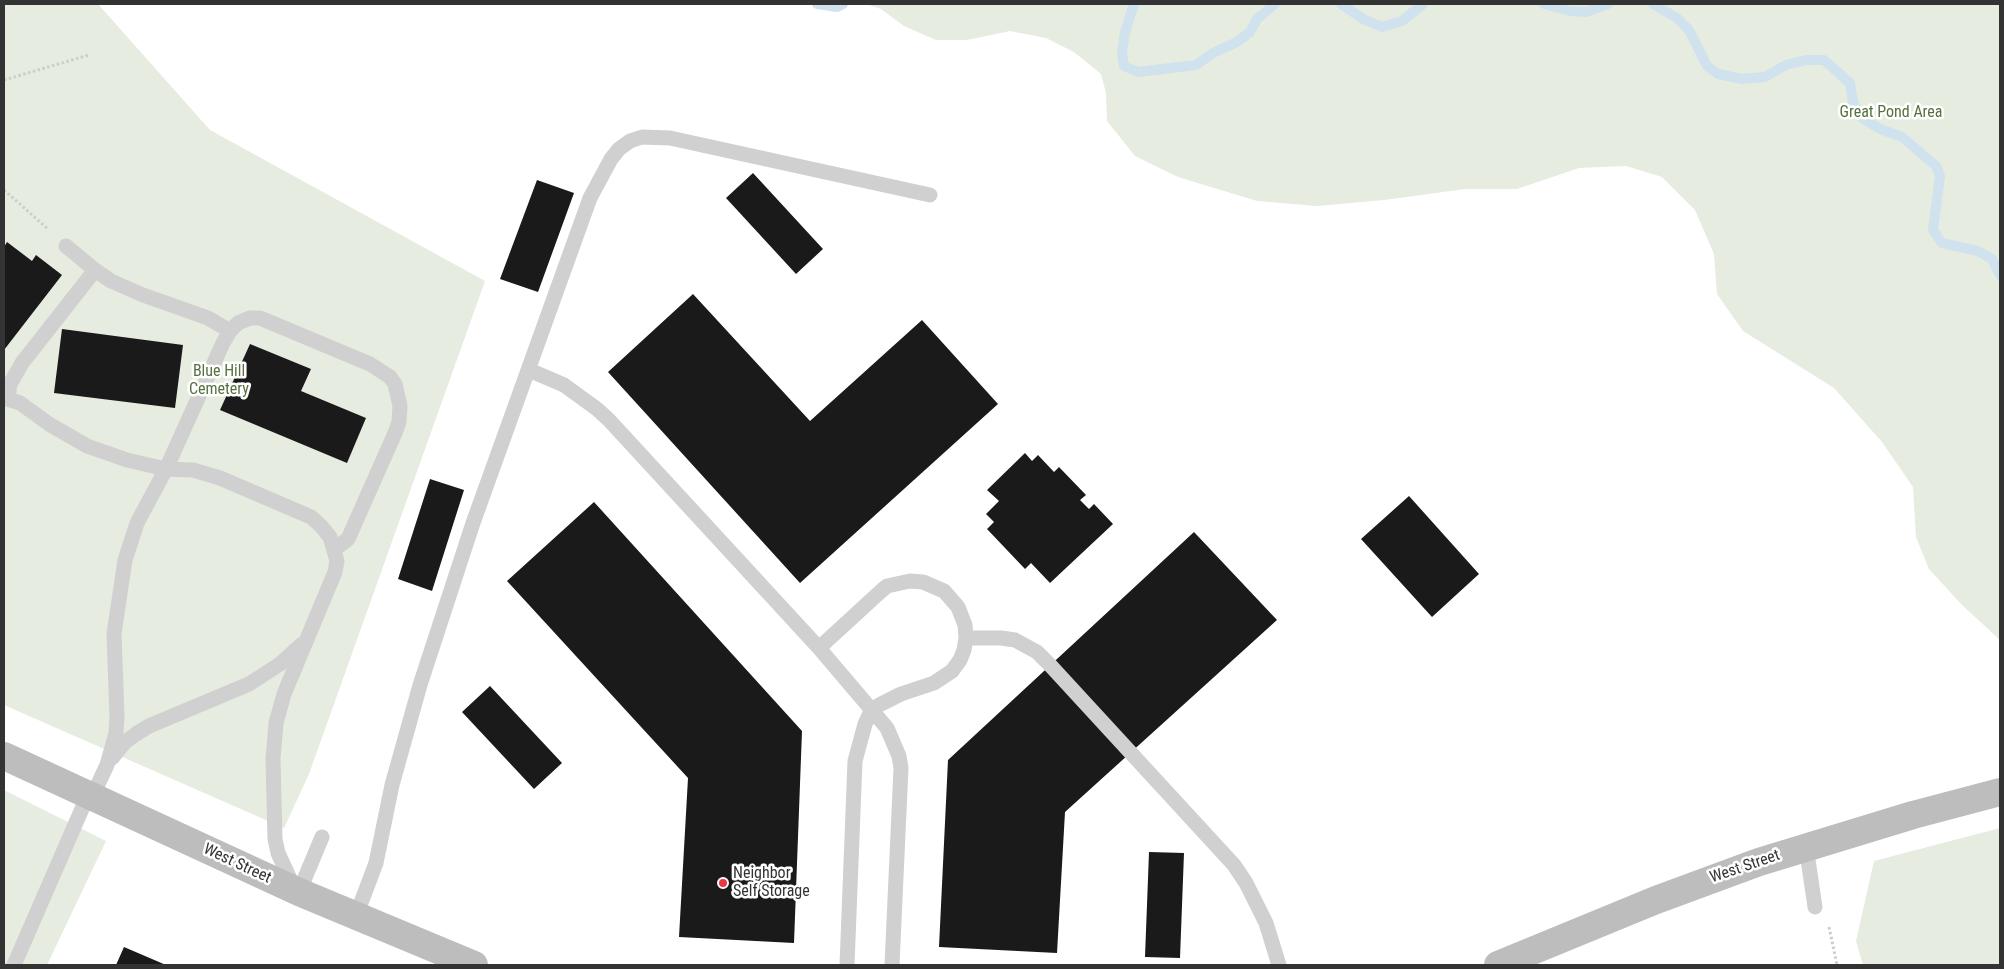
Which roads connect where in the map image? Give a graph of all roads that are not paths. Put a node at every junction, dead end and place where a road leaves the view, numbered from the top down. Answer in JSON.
{"nodes":[{"id":1,"x":930,"y":195,"type":"dead end"},
{"id":2,"x":66,"y":246,"type":"road end"},
{"id":3,"x":95,"y":270,"type":"junction"},
{"id":4,"x":230,"y":331,"type":"junction"},
{"id":5,"x":529,"y":370,"type":"junction"},
{"id":6,"x":6,"y":398,"type":"edge"},
{"id":7,"x":166,"y":469,"type":"junction"},
{"id":8,"x":335,"y":549,"type":"junction"},
{"id":9,"x":309,"y":633,"type":"junction"},
{"id":10,"x":966,"y":638,"type":"junction"},
{"id":11,"x":819,"y":648,"type":"junction"},
{"id":12,"x":872,"y":709,"type":"junction"},
{"id":13,"x":4,"y":756,"type":"edge"},
{"id":14,"x":107,"y":765,"type":"junction"},
{"id":15,"x":2000,"y":792,"type":"edge"},
{"id":16,"x":90,"y":796,"type":"junction"},
{"id":17,"x":322,"y":837,"type":"dead end"},
{"id":18,"x":1806,"y":846,"type":"junction"},
{"id":19,"x":299,"y":892,"type":"junction"},
{"id":20,"x":1815,"y":907,"type":"road end"},
{"id":21,"x":356,"y":916,"type":"junction"},
{"id":22,"x":14,"y":965,"type":"edge"},
{"id":23,"x":474,"y":965,"type":"edge"},
{"id":24,"x":847,"y":965,"type":"edge"},
{"id":25,"x":892,"y":965,"type":"edge"},
{"id":26,"x":1279,"y":965,"type":"edge"},
{"id":27,"x":1498,"y":965,"type":"edge"}],
"edges":[{"from":1,"to":5,"type":"lane"},
{"from":2,"to":3,"type":"lane"},
{"from":3,"to":4,"type":"lane"},
{"from":3,"to":6,"type":"lane"},
{"from":4,"to":7,"type":"lane"},
{"from":4,"to":8,"type":"lane"},
{"from":5,"to":11,"type":"lane"},
{"from":5,"to":21,"type":"lane"},
{"from":6,"to":7,"type":"lane"},
{"from":7,"to":8,"type":"lane"},
{"from":7,"to":14,"type":"lane"},
{"from":8,"to":9,"type":"lane"},
{"from":9,"to":14,"type":"lane"},
{"from":9,"to":19,"type":"lane"},
{"from":10,"to":11,"type":"lane"},
{"from":10,"to":12,"type":"lane"},
{"from":10,"to":26,"type":"lane"},
{"from":11,"to":12,"type":"lane"},
{"from":12,"to":24,"type":"lane"},
{"from":12,"to":25,"type":"lane"},
{"from":13,"to":16,"type":"main road","name":"West Street"},
{"from":14,"to":16,"type":"lane"},
{"from":15,"to":18,"type":"main road","name":"West Street"},
{"from":16,"to":19,"type":"main road","name":"West Street"},
{"from":16,"to":22,"type":"lane"},
{"from":17,"to":19,"type":"lane"},
{"from":18,"to":20,"type":"lane"},
{"from":18,"to":27,"type":"main road","name":"West Street"},
{"from":19,"to":21,"type":"main road","name":"West Street"},
{"from":21,"to":23,"type":"main road","name":"West Street"}]}
